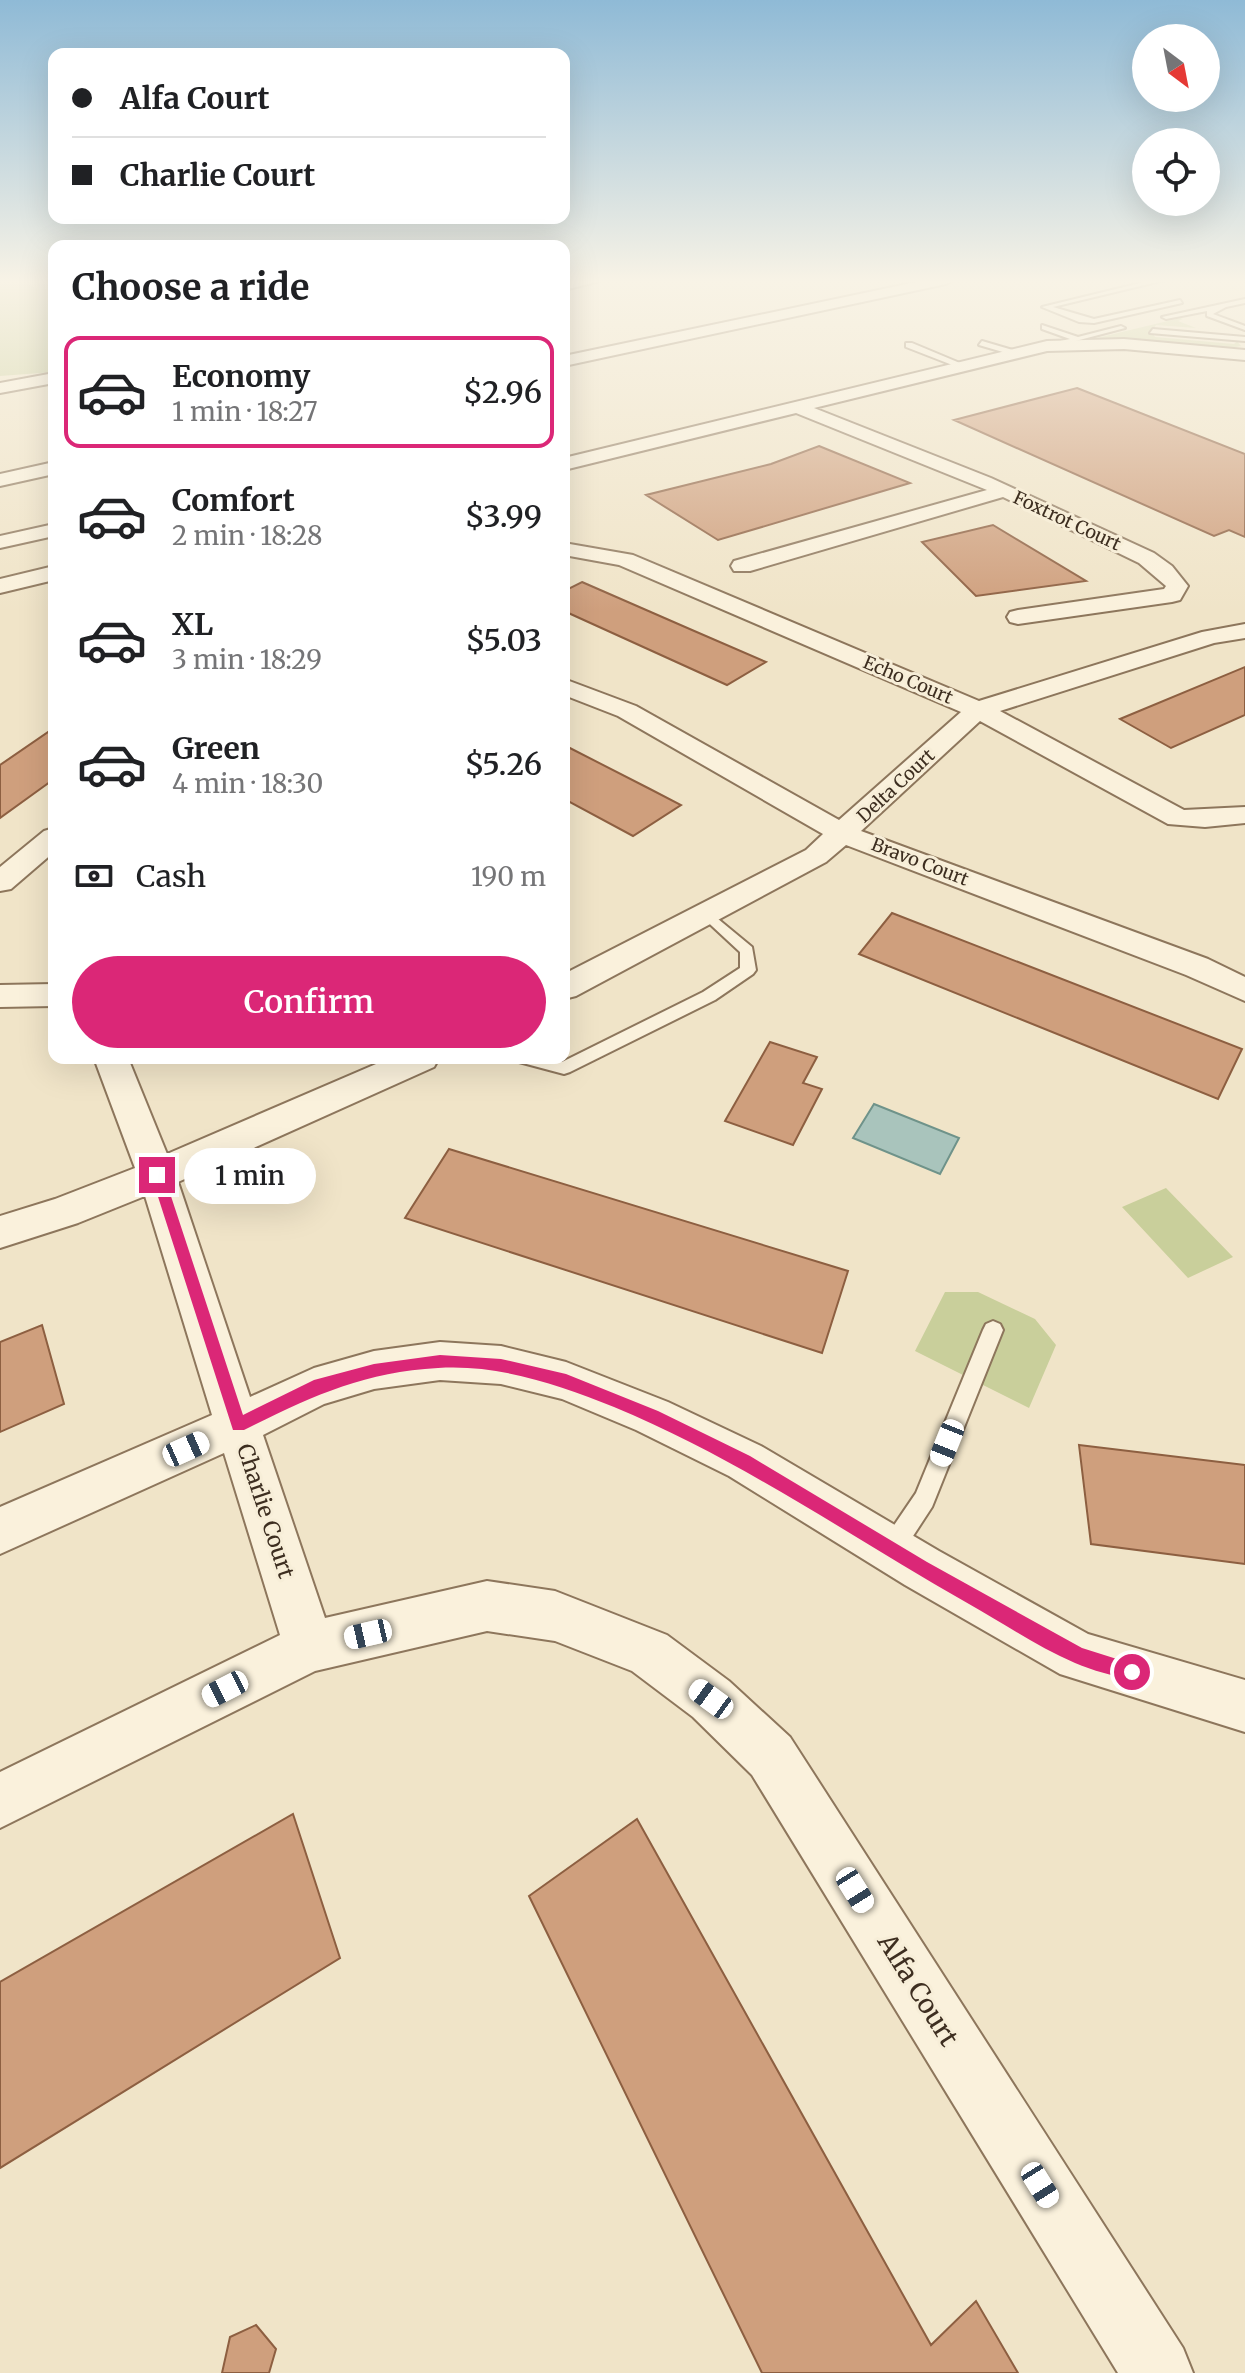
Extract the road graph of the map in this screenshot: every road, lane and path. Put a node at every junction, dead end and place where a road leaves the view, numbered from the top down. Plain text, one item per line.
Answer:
1 (859, 391) edge
2 (795, 406) junction
3 (833, 424) junction
4 (803, 431) dead end
5 (570, 462) edge
6 (48, 469) edge
7 (0, 480) edge
8 (1003, 491) junction
9 (48, 531) edge
10 (0, 542) edge
11 (570, 550) edge
12 (742, 566) dead end
13 (48, 574) edge
14 (0, 586) edge
15 (1018, 617) dead end
16 (1245, 631) edge
17 (570, 688) edge
18 (978, 710) junction
19 (1245, 815) edge
20 (844, 834) junction
21 (48, 842) edge
22 (0, 882) edge
23 (706, 914) junction
24 (570, 985) edge
25 (1245, 990) edge
26 (48, 995) edge
27 (0, 996) edge
28 (113, 1064) edge
29 (408, 1064) edge
30 (548, 1064) edge
31 (157, 1175) junction
32 (0, 1232) edge
33 (993, 1330) dead end
34 (239, 1425) junction
35 (0, 1531) edge
36 (891, 1549) junction
37 (309, 1647) junction
38 (1245, 1706) edge
39 (0, 1801) edge
40 (1158, 2373) edge

1 - 2 street
2 - 3 street, Foxtrot Court
2 - 5 street
3 - 4 street
3 - 8 street, Foxtrot Court
6 - 7 street
8 - 12 street
8 - 15 street, Foxtrot Court
9 - 10 street
11 - 18 street, Echo Court
13 - 14 street
16 - 18 street, Delta Court
17 - 20 street, Bravo Court
18 - 19 street, Echo Court
18 - 20 street, Delta Court
20 - 23 street, Delta Court
20 - 25 street, Bravo Court
21 - 22 street
23 - 24 street, Delta Court
23 - 30 lane
26 - 27 street
28 - 31 street, Charlie Court
29 - 31 street
31 - 32 street
31 - 34 street, Charlie Court
33 - 36 lane
34 - 35 street
34 - 36 street
34 - 37 street, Charlie Court
36 - 38 street
37 - 39 street, Alfa Court
37 - 40 street, Alfa Court

